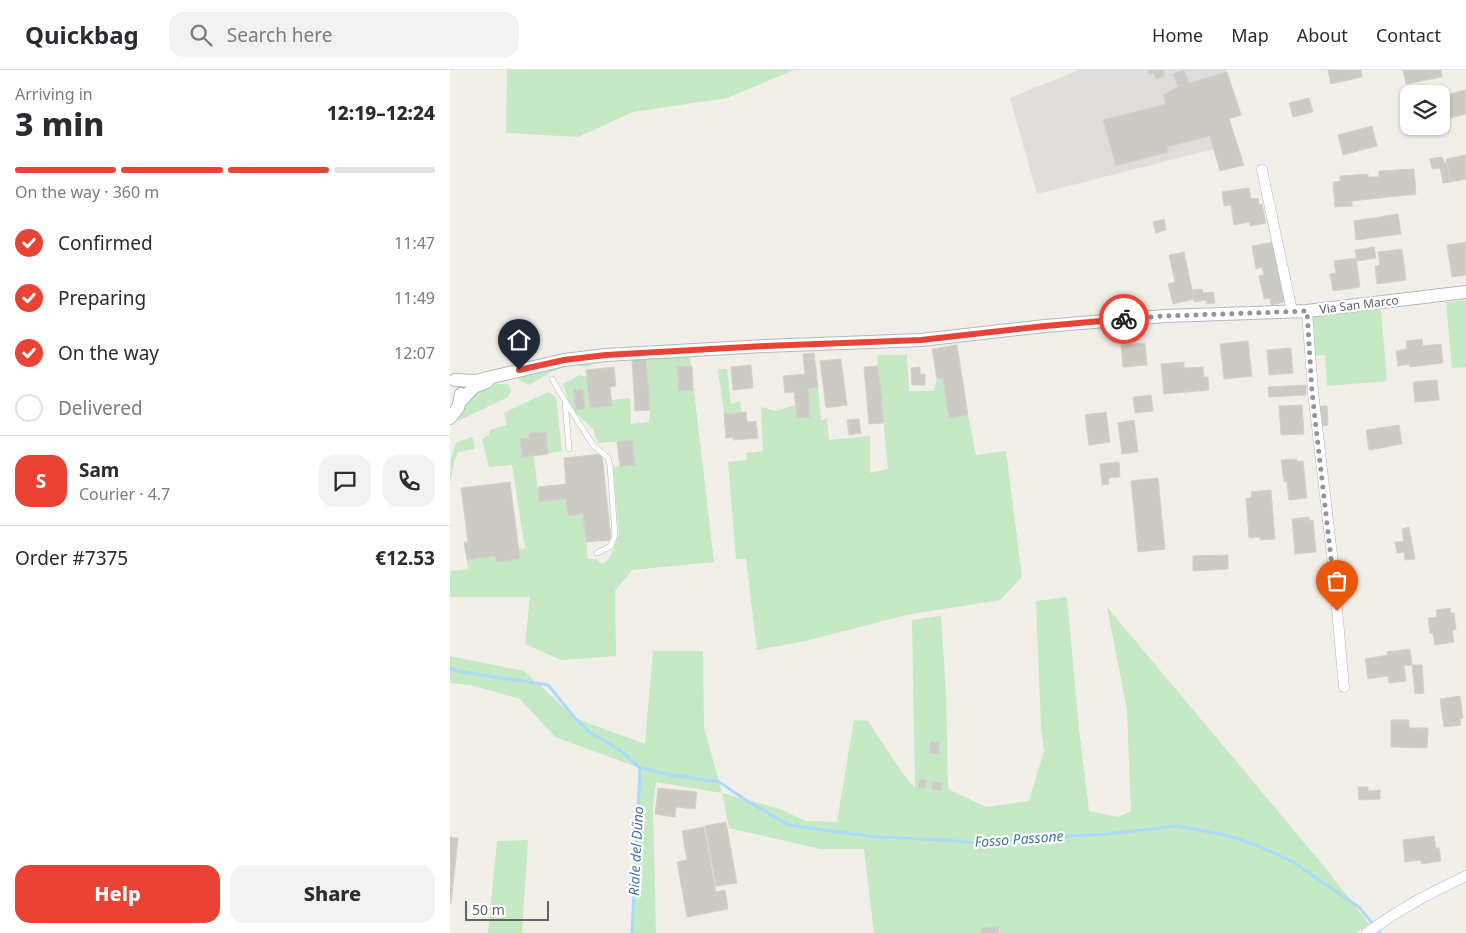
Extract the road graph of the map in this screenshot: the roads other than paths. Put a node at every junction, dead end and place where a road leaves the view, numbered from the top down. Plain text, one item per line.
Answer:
1 (1262, 170) dead end
2 (1466, 292) edge
3 (1292, 311) junction
4 (1307, 311) junction
5 (506, 374) junction
6 (453, 377) edge
7 (552, 379) dead end
8 (566, 401) junction
9 (460, 402) junction
10 (450, 418) edge
11 (569, 450) dead end
12 (597, 553) dead end
13 (1344, 687) dead end
14 (1466, 876) edge
15 (1367, 933) edge

1 - 3 street
2 - 4 street, Via San Marco
3 - 4 street, Via San Marco
3 - 5 street, Via San Marco
4 - 13 street
5 - 6 street, Via San Marco
5 - 9 street, Via San Marco
6 - 9 street
7 - 8 lane
8 - 11 lane
8 - 12 lane
9 - 10 street, Via San Marco
14 - 15 street

